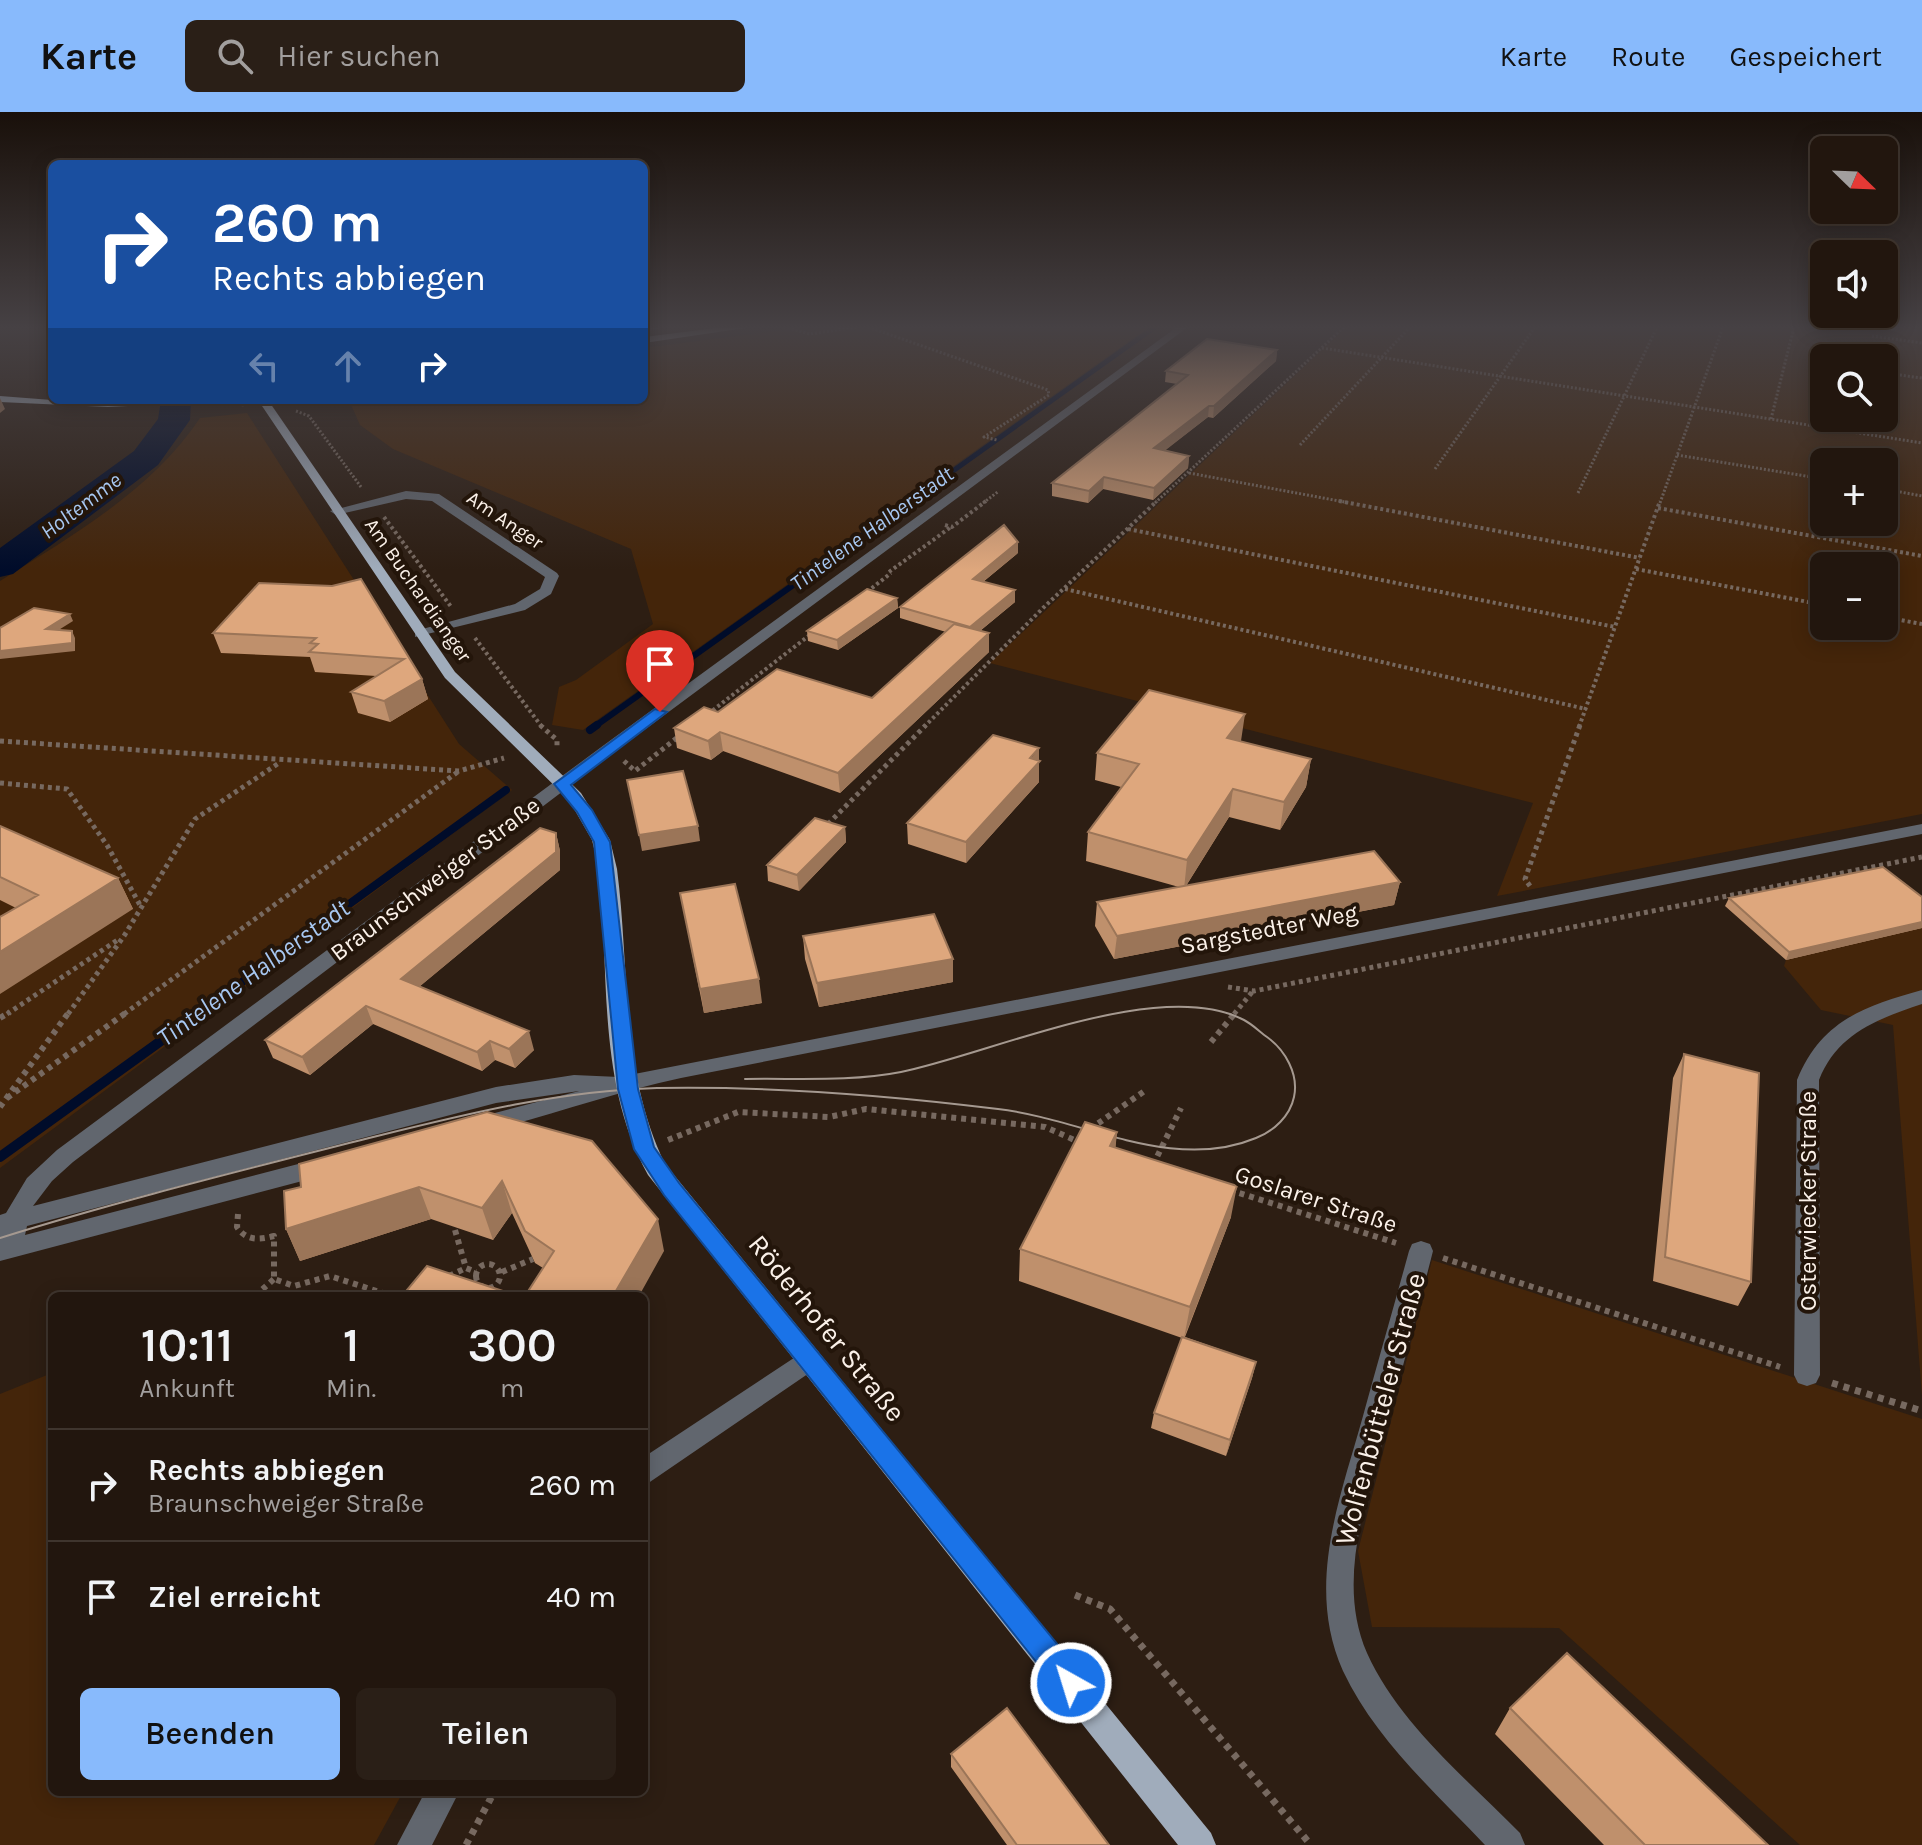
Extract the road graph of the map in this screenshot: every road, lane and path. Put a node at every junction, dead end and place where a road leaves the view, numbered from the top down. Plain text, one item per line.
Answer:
1 (1694, 407) edge
2 (268, 408) edge
3 (1029, 408) edge
4 (1073, 408) edge
5 (1257, 408) edge
6 (1335, 408) edge
7 (1478, 408) edge
8 (1619, 408) edge
9 (1699, 408) edge
10 (1774, 408) edge
11 (290, 409) dead end
12 (1771, 420) junction
13 (989, 438) dead end
14 (1922, 443) edge
15 (1300, 445) dead end
16 (1677, 455) junction
17 (1435, 469) dead end
18 (1188, 473) junction
19 (1810, 477) edge
20 (1898, 492) edge
21 (1578, 493) dead end
22 (1922, 496) edge
23 (373, 502) junction
24 (1658, 508) junction
25 (336, 511) junction
26 (1128, 529) junction
27 (1922, 556) edge
28 (1640, 558) junction
29 (1636, 569) junction
30 (891, 573) dead end
31 (1064, 589) junction
32 (855, 601) edge
33 (1810, 602) edge
34 (1898, 620) edge
35 (463, 622) junction
36 (1922, 624) edge
37 (1615, 627) junction
38 (818, 629) edge
39 (420, 634) junction
40 (1586, 709) junction
41 (696, 724) edge
42 (684, 733) edge
43 (0, 741) edge
44 (610, 748) junction
45 (528, 751) junction
46 (280, 762) junction
47 (459, 771) junction
48 (0, 783) edge
49 (562, 784) junction
50 (828, 824) edge
51 (1922, 829) edge
52 (1922, 857) edge
53 (1542, 903) junction
54 (141, 908) junction
55 (124, 936) junction
56 (1191, 971) junction
57 (1254, 991) junction
58 (1922, 997) edge
59 (0, 1018) edge
60 (1211, 1042) dead end
61 (627, 1082) junction
62 (1146, 1090) dead end
63 (7, 1098) junction
64 (0, 1107) edge
65 (1181, 1108) dead end
66 (456, 1132) edge
67 (1079, 1142) junction
68 (1094, 1147) edge
69 (645, 1149) junction
70 (349, 1160) edge
71 (1138, 1161) edge
72 (1153, 1166) junction
73 (1168, 1170) edge
74 (241, 1188) junction
75 (1227, 1189) edge
76 (7, 1222) edge
77 (455, 1230) edge
78 (6, 1249) edge
79 (1421, 1251) junction
80 (533, 1259) edge
81 (466, 1268) junction
82 (476, 1272) junction
83 (502, 1272) junction
84 (274, 1279) junction
85 (439, 1279) edge
86 (259, 1292) edge
87 (380, 1292) edge
88 (809, 1359) junction
89 (1807, 1375) junction
90 (1922, 1411) edge
91 (648, 1470) edge
92 (1075, 1595) dead end
93 (441, 1796) edge
94 (492, 1796) edge
95 (414, 1845) edge
96 (466, 1845) edge
97 (1199, 1845) edge
98 (1311, 1845) edge
99 (1508, 1845) edge

1 - 16 path
2 - 25 main road, Am Buchardianger
3 - 13 path
4 - 44 street, Braunschweiger Straße
5 - 18 path
6 - 15 path
7 - 17 path
8 - 21 path
9 - 12 path
10 - 12 path
11 - 23 path
12 - 14 path
16 - 19 path
16 - 24 path
18 - 26 path
18 - 28 path
20 - 22 path
23 - 25 street, Am Anger
23 - 35 path
23 - 35 street, Am Anger
24 - 27 path
24 - 28 path
25 - 39 main road, Am Buchardianger
26 - 31 path
26 - 37 path
28 - 29 path
29 - 33 path
29 - 37 path
30 - 32 path
31 - 40 path
31 - 50 path
34 - 36 path
35 - 39 street, Am Anger
35 - 49 path
37 - 40 path
38 - 41 path
39 - 45 main road, Am Buchardianger
40 - 53 path
42 - 44 path
43 - 46 path
44 - 49 street, Braunschweiger Straße
45 - 47 path
45 - 49 main road, Am Buchardianger
46 - 47 path
46 - 54 path
47 - 63 path
48 - 54 path
49 - 61 main road, Röderhofer Straße
49 - 76 street, Braunschweiger Straße
51 - 53 street, Sargstedter Weg
52 - 57 path
53 - 56 street, Sargstedter Weg
54 - 55 path
55 - 59 path
55 - 63 path
56 - 57 path
56 - 61 street, Sargstedter Weg
57 - 60 path
58 - 89 street, Osterwiecker Straße
61 - 66 street
61 - 69 main road, Röderhofer Straße
61 - 76 street
62 - 67 path
63 - 64 path
65 - 72 path
67 - 68 path
67 - 69 path
69 - 88 main road, Röderhofer Straße
70 - 74 street, Braunschweiger Straße
71 - 72 path
72 - 73 path
74 - 78 street, Braunschweiger Straße
74 - 84 path
75 - 79 path, Goslarer Straße
76 - 78 street, Braunschweiger Straße
77 - 81 path
79 - 89 path, Goslarer Straße
79 - 99 street, Wolfenbütteler Straße
80 - 83 path
81 - 82 path
81 - 85 path
82 - 83 path
82 - 83 path
84 - 86 path
84 - 87 path
88 - 91 street
88 - 97 main road, Röderhofer Straße
89 - 90 path, Goslarer Straße
92 - 98 path
93 - 95 street
94 - 96 path

